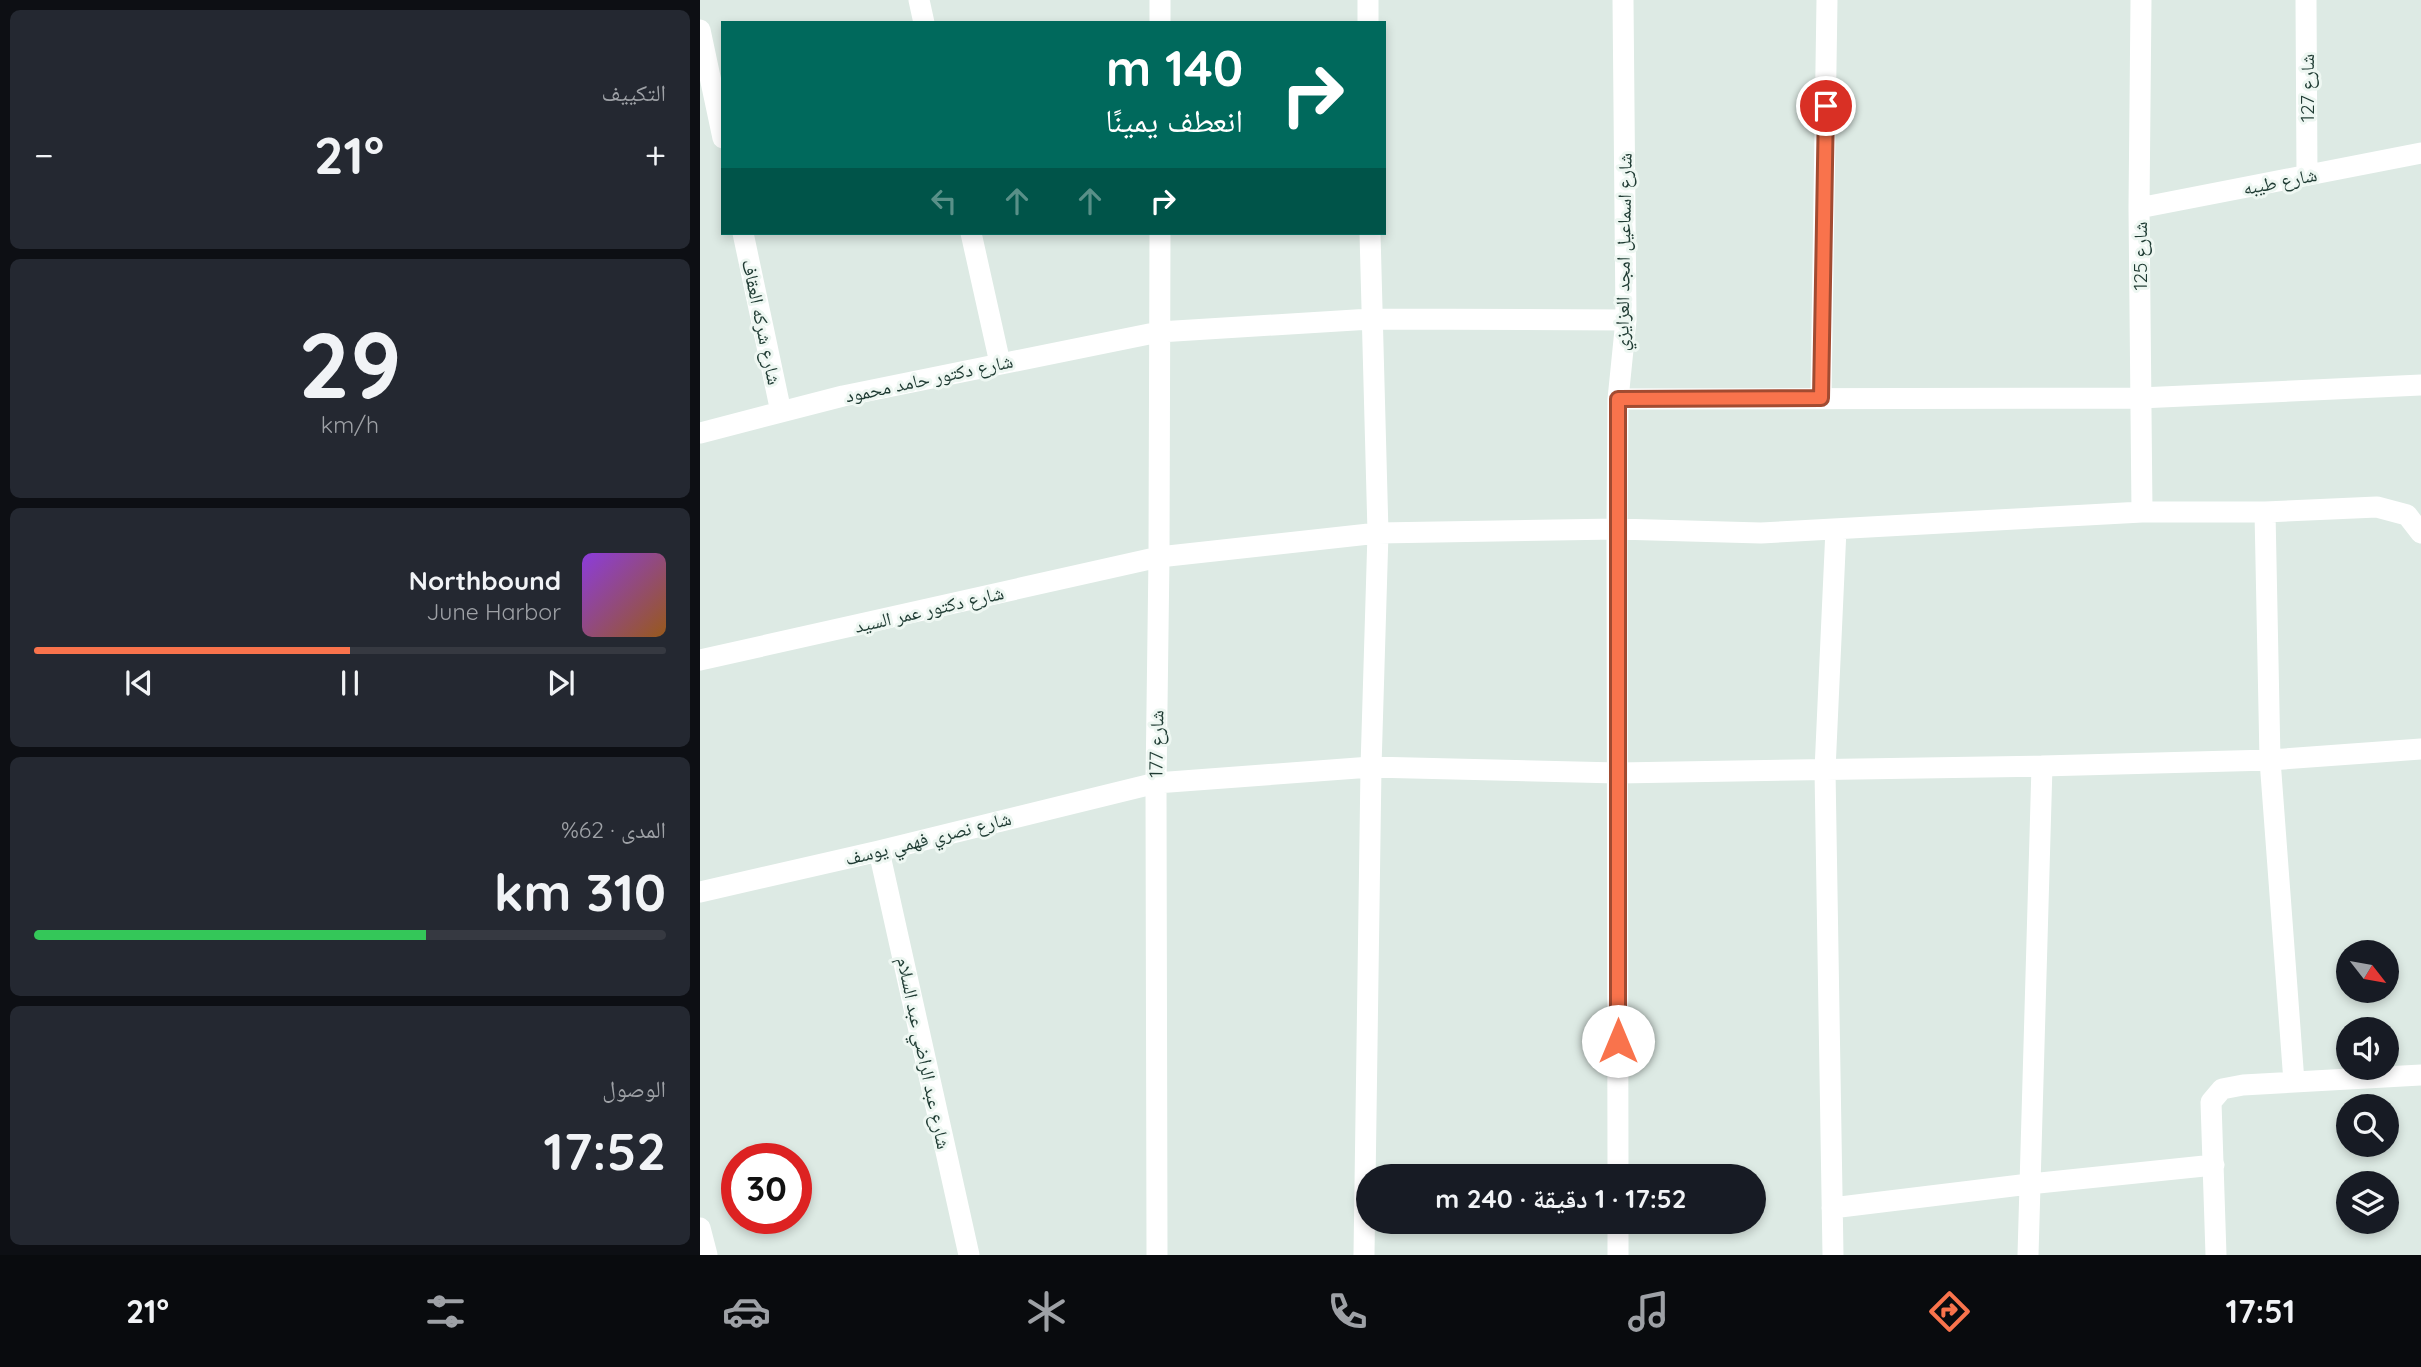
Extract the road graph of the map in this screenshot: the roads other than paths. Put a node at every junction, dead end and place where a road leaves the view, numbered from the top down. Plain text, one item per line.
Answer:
1 (919, 0) edge
2 (1160, 0) edge
3 (1368, 0) edge
4 (1623, 0) edge
5 (1828, 0) edge
6 (2141, 0) edge
7 (2306, 0) edge
8 (924, 21) edge
9 (1160, 21) edge
10 (1368, 21) edge
11 (700, 30) edge
12 (721, 129) edge
13 (2421, 153) edge
14 (2307, 175) junction
15 (2139, 208) junction
16 (743, 235) edge
17 (971, 235) edge
18 (1160, 235) edge
19 (1370, 235) edge
20 (1371, 319) junction
21 (1626, 320) junction
22 (1159, 332) junction
23 (1000, 363) junction
24 (2421, 386) edge
25 (1821, 398) junction
26 (2140, 398) junction
27 (1618, 399) junction
28 (781, 412) junction
29 (700, 433) edge
30 (2142, 512) junction
31 (2265, 512) junction
32 (1617, 529) junction
33 (1836, 529) junction
34 (1378, 533) junction
35 (2421, 533) edge
36 (1159, 557) junction
37 (700, 660) edge
38 (2421, 749) edge
39 (2270, 760) junction
40 (2042, 766) junction
41 (1371, 767) junction
42 (1825, 770) junction
43 (1618, 772) junction
44 (1156, 783) junction
45 (879, 851) junction
46 (700, 892) edge
47 (2421, 1075) edge
48 (2294, 1082) junction
49 (1618, 1164) edge
50 (2214, 1165) junction
51 (2029, 1184) junction
52 (1832, 1208) junction
53 (700, 1228) edge
54 (1618, 1234) edge
55 (706, 1255) edge
56 (969, 1255) edge
57 (1157, 1255) edge
58 (1364, 1255) edge
59 (1618, 1255) edge
60 (1833, 1255) edge
61 (2028, 1255) edge
62 (2216, 1255) edge

1 - 8 street
2 - 9 street
3 - 10 street
4 - 21 street, شارع اسماعيل امجد العزايزي
5 - 25 street
6 - 15 street, شارع 125
7 - 14 street, شارع 127
11 - 12 street
13 - 14 street, شارع طيبه
14 - 15 street, شارع طيبه
15 - 26 street, شارع 125
16 - 28 street, شارع شركه العقاف
17 - 23 street
18 - 22 street, شارع 177
19 - 20 street
20 - 21 street, شارع دكتور حامد محمود
20 - 22 street, شارع دكتور حامد محمود
20 - 34 street
21 - 27 street, شارع اسماعيل امجد العزايزي
22 - 23 street, شارع دكتور حامد محمود
22 - 36 street, شارع 177
23 - 28 street, شارع دكتور حامد محمود
24 - 26 street
25 - 26 street
25 - 27 street
26 - 30 street, شارع 125
27 - 32 street, شارع اسماعيل امجد العزايزي
28 - 29 street, شارع دكتور حامد محمود
30 - 31 street, شارع دكتور عمر السيد
30 - 33 street, شارع دكتور عمر السيد
31 - 35 street, شارع دكتور عمر السيد
31 - 39 street
32 - 33 street, شارع دكتور عمر السيد
32 - 34 street, شارع دكتور عمر السيد
32 - 43 street, شارع اسماعيل امجد العزايزي
33 - 42 street
34 - 36 street, شارع دكتور عمر السيد
34 - 41 street
36 - 37 street, شارع دكتور عمر السيد
36 - 44 street, شارع 177
38 - 39 street, شارع نصري فهمي يوسف
39 - 40 street, شارع نصري فهمي يوسف
39 - 48 street
40 - 42 street, شارع نصري فهمي يوسف
40 - 51 street
41 - 43 street, شارع نصري فهمي يوسف
41 - 44 street, شارع نصري فهمي يوسف
41 - 58 street
42 - 43 street, شارع نصري فهمي يوسف
42 - 52 street
43 - 49 street, شارع اسماعيل امجد العزايزي
44 - 45 street, شارع نصري فهمي يوسف
44 - 57 street, شارع 177
45 - 46 street, شارع نصري فهمي يوسف
45 - 56 street, شارع عبد الراضي عبد السلام
47 - 48 street
48 - 50 street
50 - 51 street
50 - 62 street
51 - 52 street
51 - 61 street
52 - 60 street
53 - 55 street
54 - 59 street

